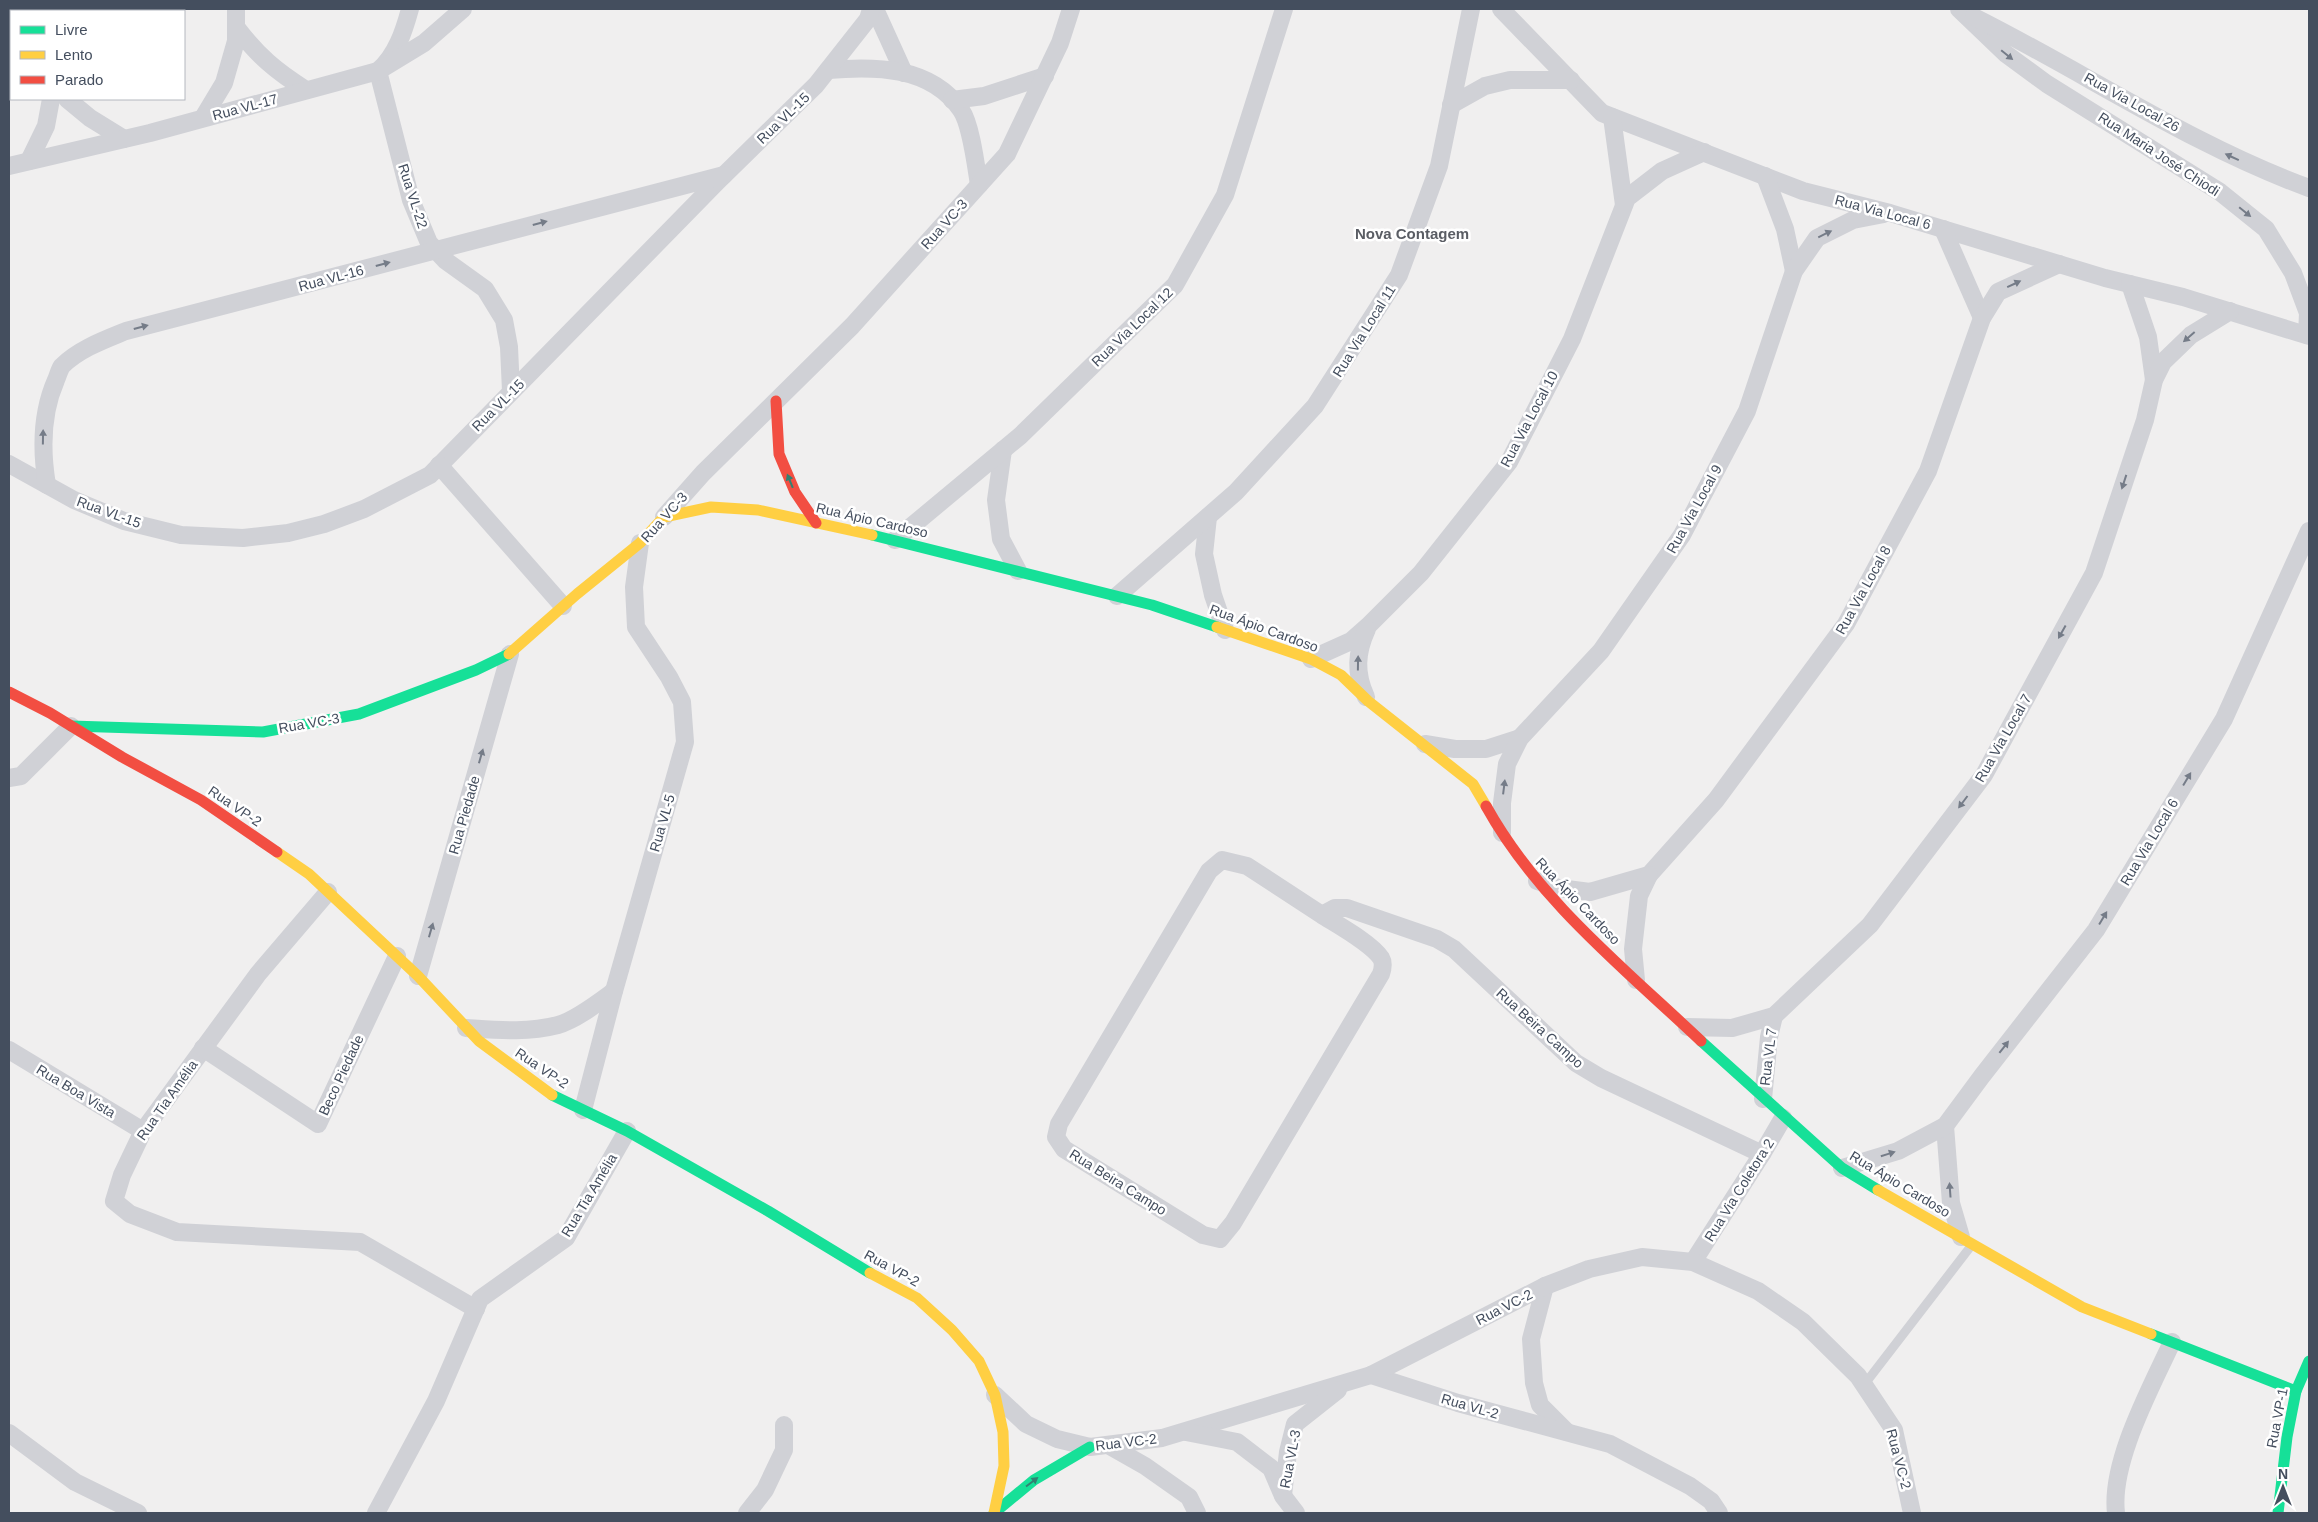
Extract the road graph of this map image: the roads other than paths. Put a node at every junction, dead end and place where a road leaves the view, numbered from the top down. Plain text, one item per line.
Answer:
1 (236, 9) edge
2 (410, 9) edge
3 (463, 9) edge
4 (873, 9) edge
5 (1071, 9) edge
6 (1284, 9) edge
7 (1471, 9) edge
8 (1501, 9) edge
9 (1959, 9) edge
10 (236, 27) junction
11 (828, 70) junction
12 (378, 71) junction
13 (904, 73) junction
14 (1045, 76) junction
15 (1570, 80) junction
16 (306, 90) junction
17 (51, 100) edge
18 (69, 100) edge
19 (952, 100) junction
20 (1451, 105) junction
21 (1612, 117) junction
22 (204, 118) junction
23 (124, 139) junction
24 (1704, 152) junction
25 (29, 161) junction
26 (9, 166) edge
27 (725, 174) junction
28 (1765, 176) junction
29 (980, 184) junction
30 (2309, 188) edge
31 (1624, 205) junction
32 (1890, 213) junction
33 (1943, 229) junction
34 (436, 250) junction
35 (2059, 264) junction
36 (1794, 271) junction
37 (2130, 284) junction
38 (2230, 311) junction
39 (1982, 318) junction
40 (2308, 336) edge
41 (2154, 380) junction
42 (512, 392) junction
43 (776, 401) junction
44 (1003, 450) junction
45 (9, 464) edge
46 (439, 465) junction
47 (48, 485) junction
48 (664, 517) junction
49 (1208, 517) junction
50 (816, 523) junction
51 (2309, 531) edge
52 (895, 540) junction
53 (640, 543) junction
54 (1018, 571) junction
55 (1117, 596) junction
56 (563, 606) junction
57 (1368, 626) junction
58 (1225, 630) junction
59 (510, 654) junction
60 (1311, 659) junction
61 (9, 692) edge
62 (1368, 701) junction
63 (72, 726) junction
64 (1520, 738) junction
65 (1423, 744) junction
66 (9, 778) edge
67 (1502, 836) junction
68 (1649, 875) junction
69 (1537, 881) junction
70 (328, 892) junction
71 (1322, 915) junction
72 (397, 956) junction
73 (418, 976) junction
74 (1636, 980) junction
75 (614, 991) junction
76 (1774, 1016) junction
77 (1687, 1027) junction
78 (466, 1028) junction
79 (204, 1048) junction
80 (9, 1050) edge
81 (1763, 1099) junction
82 (583, 1110) junction
83 (1783, 1118) junction
84 (1945, 1126) junction
85 (142, 1131) junction
86 (627, 1131) junction
87 (1762, 1154) junction
88 (1842, 1168) junction
89 (1967, 1241) junction
90 (1693, 1262) junction
91 (1545, 1286) junction
92 (476, 1309) junction
93 (2172, 1342) junction
94 (2309, 1361) edge
95 (1372, 1375) junction
96 (1344, 1385) junction
97 (1864, 1385) junction
98 (2296, 1391) junction
99 (995, 1395) junction
100 (784, 1425) dead end
101 (1183, 1431) junction
102 (9, 1433) edge
103 (1570, 1434) junction
104 (1108, 1444) junction
105 (1090, 1447) junction
106 (1283, 1496) junction
107 (138, 1513) edge
108 (376, 1513) edge
109 (747, 1513) edge
110 (994, 1513) edge
111 (1198, 1513) edge
112 (1296, 1513) edge
113 (1719, 1513) edge
114 (1912, 1513) edge
115 (2116, 1513) edge
116 (2278, 1513) edge

1 - 10 street
2 - 12 street
3 - 12 street, Rua VL-17
4 - 11 street, Rua VL-15
4 - 13 street
5 - 14 street, Rua VC-3
6 - 44 street, Rua Via Local 12
7 - 20 street, Rua Via Local 11
8 - 15 street, Rua Via Local 6
30 -> 9 street, Rua Via Local 26
9 -> 40 street, Rua Maria José Chiodi
10 - 16 street
10 - 22 street
11 - 13 street
11 - 27 street, Rua VL-15
12 - 16 street, Rua VL-17
12 - 34 street, Rua VL-22
13 - 19 street
14 - 19 street
14 - 29 street, Rua VC-3
15 - 20 street
15 - 21 street, Rua Via Local 6
16 - 22 street, Rua VL-17
17 - 25 street
18 - 23 street
19 - 29 street
20 - 49 street, Rua Via Local 11
21 - 24 street, Rua Via Local 6
21 - 31 street, Rua Via Local 10
22 - 23 street, Rua VL-17
23 - 25 street, Rua VL-17
24 - 28 street, Rua Via Local 6
24 - 31 street, Rua Via Local 10
25 - 26 street, Rua VL-17
34 -> 27 street, Rua VL-16
27 - 42 street, Rua VL-15
28 - 32 street, Rua Via Local 6
28 - 36 street
29 - 43 street, Rua VC-3
31 - 57 street, Rua Via Local 10
32 - 33 street, Rua Via Local 6
36 -> 32 street, Rua Via Local 9
33 - 35 street, Rua Via Local 6
33 - 39 street
34 - 42 street, Rua VL-22
47 -> 34 street, Rua VL-16
35 - 37 street, Rua Via Local 6
39 -> 35 street, Rua Via Local 8
36 - 64 street, Rua Via Local 9
37 - 38 street, Rua Via Local 6
37 - 41 street, Rua Via Local 7
38 - 40 street, Rua Via Local 6
38 -> 41 street, Rua Via Local 7
39 - 68 street, Rua Via Local 8
41 -> 76 street, Rua Via Local 7
42 - 46 street, Rua VL-15
43 - 48 street, Rua VC-3
50 -> 43 street
44 - 52 street, Rua Via Local 12
44 - 54 street
45 - 47 street, Rua VL-15
46 - 47 street, Rua VL-15
46 - 56 street
48 - 50 street, Rua Ápio Cardoso
48 - 53 street, Rua VC-3
49 - 55 street, Rua Via Local 11
49 - 58 street
50 - 52 street, Rua Ápio Cardoso
84 -> 51 street, Rua Via Local 6
52 - 54 street, Rua Ápio Cardoso
53 - 56 street, Rua VC-3
53 - 75 street, Rua VL-5
54 - 55 street, Rua Ápio Cardoso
55 - 58 street, Rua Ápio Cardoso
56 - 59 street, Rua VC-3
57 - 60 street, Rua Via Local 10
62 -> 57 street, Rua Via Local 10
58 - 60 street, Rua Ápio Cardoso
59 - 63 street, Rua VC-3
73 -> 59 street, Rua Piedade
60 - 62 street, Rua Ápio Cardoso
61 - 63 street, Rua VP-2
62 - 65 street, Rua Ápio Cardoso
63 - 66 street
63 - 70 street, Rua VP-2
64 - 65 street, Rua Via Local 9
67 -> 64 street, Rua Via Local 9
65 - 67 street, Rua Ápio Cardoso
67 - 69 street, Rua Ápio Cardoso
68 - 69 street
68 - 74 street, Rua Via Local 8
69 - 74 street, Rua Ápio Cardoso
70 - 72 street, Rua VP-2
70 - 79 street, Rua Tia Amélia
71 - 71 street, Rua Beira Campo
71 - 87 street, Rua Beira Campo
72 - 73 street, Rua VP-2
72 - 79 street, Beco Piedade
73 - 78 street, Rua VP-2
74 - 77 street, Rua Ápio Cardoso
75 - 78 street
75 - 82 street, Rua VL-5
76 - 77 street, Rua Via Local 7
76 - 81 street, Rua VL 7
77 - 81 street, Rua Ápio Cardoso
78 - 82 street, Rua VP-2
79 - 85 street, Rua Tia Amélia
80 - 85 street, Rua Boa Vista
81 - 83 street, Rua Ápio Cardoso
82 - 86 street, Rua VP-2
83 - 87 street, Rua Via Coletora 2
83 - 88 street, Rua Ápio Cardoso
88 -> 84 street, Rua Via Local 6
89 -> 84 street
85 - 92 street, Rua Tia Amélia
86 - 92 street, Rua Tia Amélia
86 - 99 street, Rua VP-2
87 - 90 street, Rua Via Coletora 2
88 - 89 street, Rua Ápio Cardoso
89 - 93 street, Rua Ápio Cardoso
89 - 97 lane
90 - 91 street, Rua VC-2
90 - 97 street, Rua VC-2
91 - 95 street, Rua VC-2
91 - 103 street, Rua VL-2
92 - 108 street, Rua Tia Amélia
93 - 98 street, Rua Ápio Cardoso
93 - 115 street
94 - 98 street, Rua VP-1
95 - 96 street, Rua VC-2
95 - 103 street, Rua VL-2
96 - 101 street, Rua VC-2
96 - 106 street, Rua VL-3
97 - 114 street, Rua VC-2
98 - 116 street, Rua VP-1
99 - 105 street, Rua VC-2
99 - 110 street, Rua VP-2
100 - 109 street
101 - 104 street, Rua VC-2
101 - 106 street, Rua VL-3
102 - 107 street
103 - 113 street, Rua VL-2
104 - 105 street, Rua VC-2
104 - 111 street
110 -> 105 street
106 - 112 street, Rua VL-3

